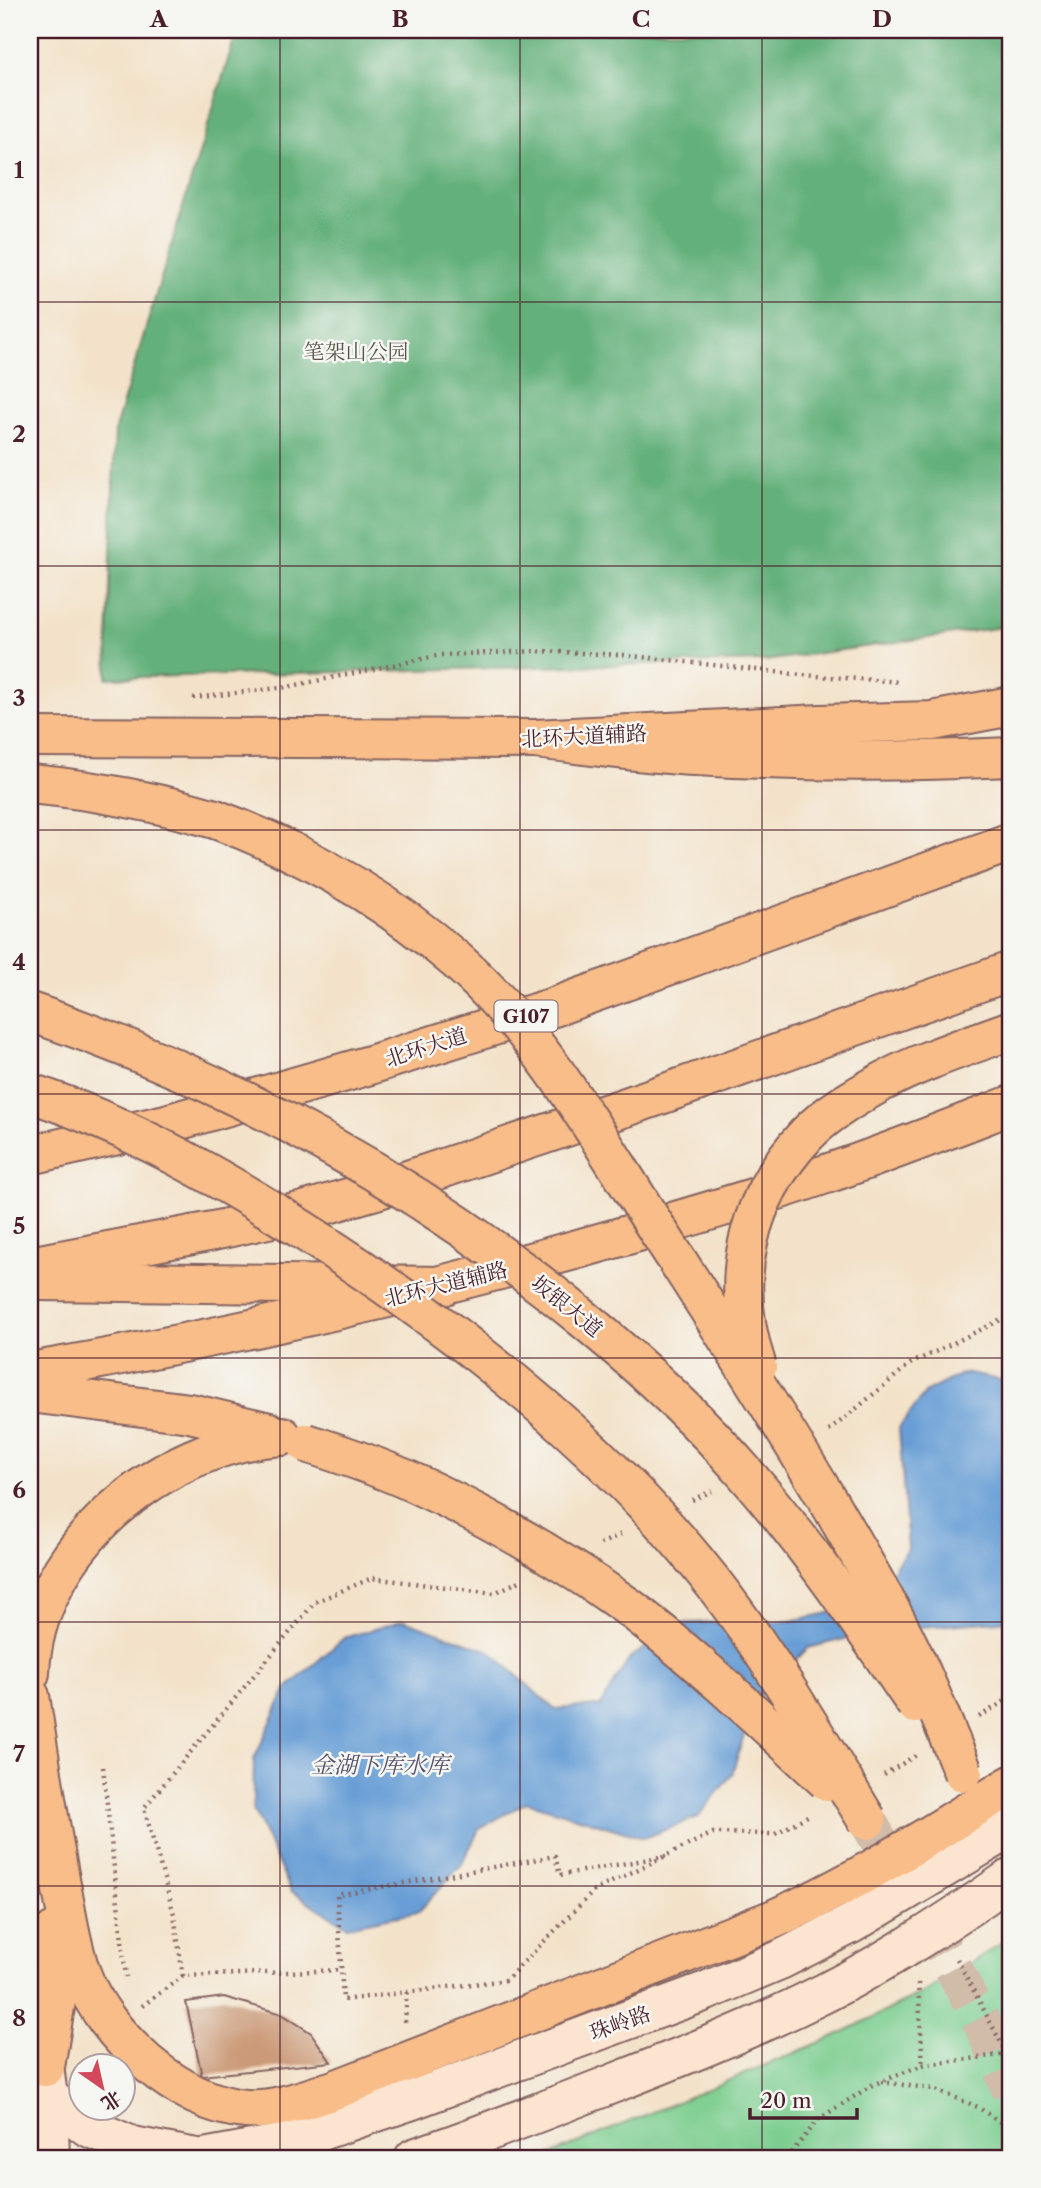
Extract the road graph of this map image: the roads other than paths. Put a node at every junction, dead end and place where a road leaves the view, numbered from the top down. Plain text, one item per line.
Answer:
1 (1011, 706) edge
2 (30, 737) edge
3 (535, 739) junction
4 (1011, 757) edge
5 (30, 784) edge
6 (1011, 842) edge
7 (1011, 971) edge
8 (30, 1012) edge
9 (1011, 1030) edge
10 (30, 1093) edge
11 (1011, 1105) edge
12 (30, 1155) edge
13 (30, 1266) edge
14 (30, 1281) edge
15 (443, 1286) junction
16 (30, 1372) edge
17 (30, 1392) edge
18 (769, 1402) junction
19 (294, 1439) junction
20 (30, 1673) edge
21 (30, 1696) edge
22 (1011, 1785) edge
23 (1011, 1828) edge
24 (51, 1838) junction
25 (1011, 1878) edge
26 (30, 1954) edge
27 (47, 2082) junction
28 (50, 2158) edge
29 (196, 2158) edge
30 (204, 2158) edge
31 (414, 2158) edge

1 - 3 main road, 北环大道辅路
2 - 3 main road, 北环大道辅路
3 - 4 main road
5 - 18 main road, bridge
6 - 12 main road, 北环大道 / G107
7 - 13 main road
8 - 18 main road, 坂银大道, bridge
9 - 18 main road, bridge
10 - 19 main road, bridge
11 - 15 main road, 北环大道辅路
14 - 15 main road
15 - 16 main road, 北环大道辅路
17 - 19 main road
19 - 20 main road
21 - 24 main road
22 - 24 main road
23 - 30 street, 珠岭路
24 - 27 main road
25 - 31 street
26 - 27 street
27 - 28 street
27 - 29 street

